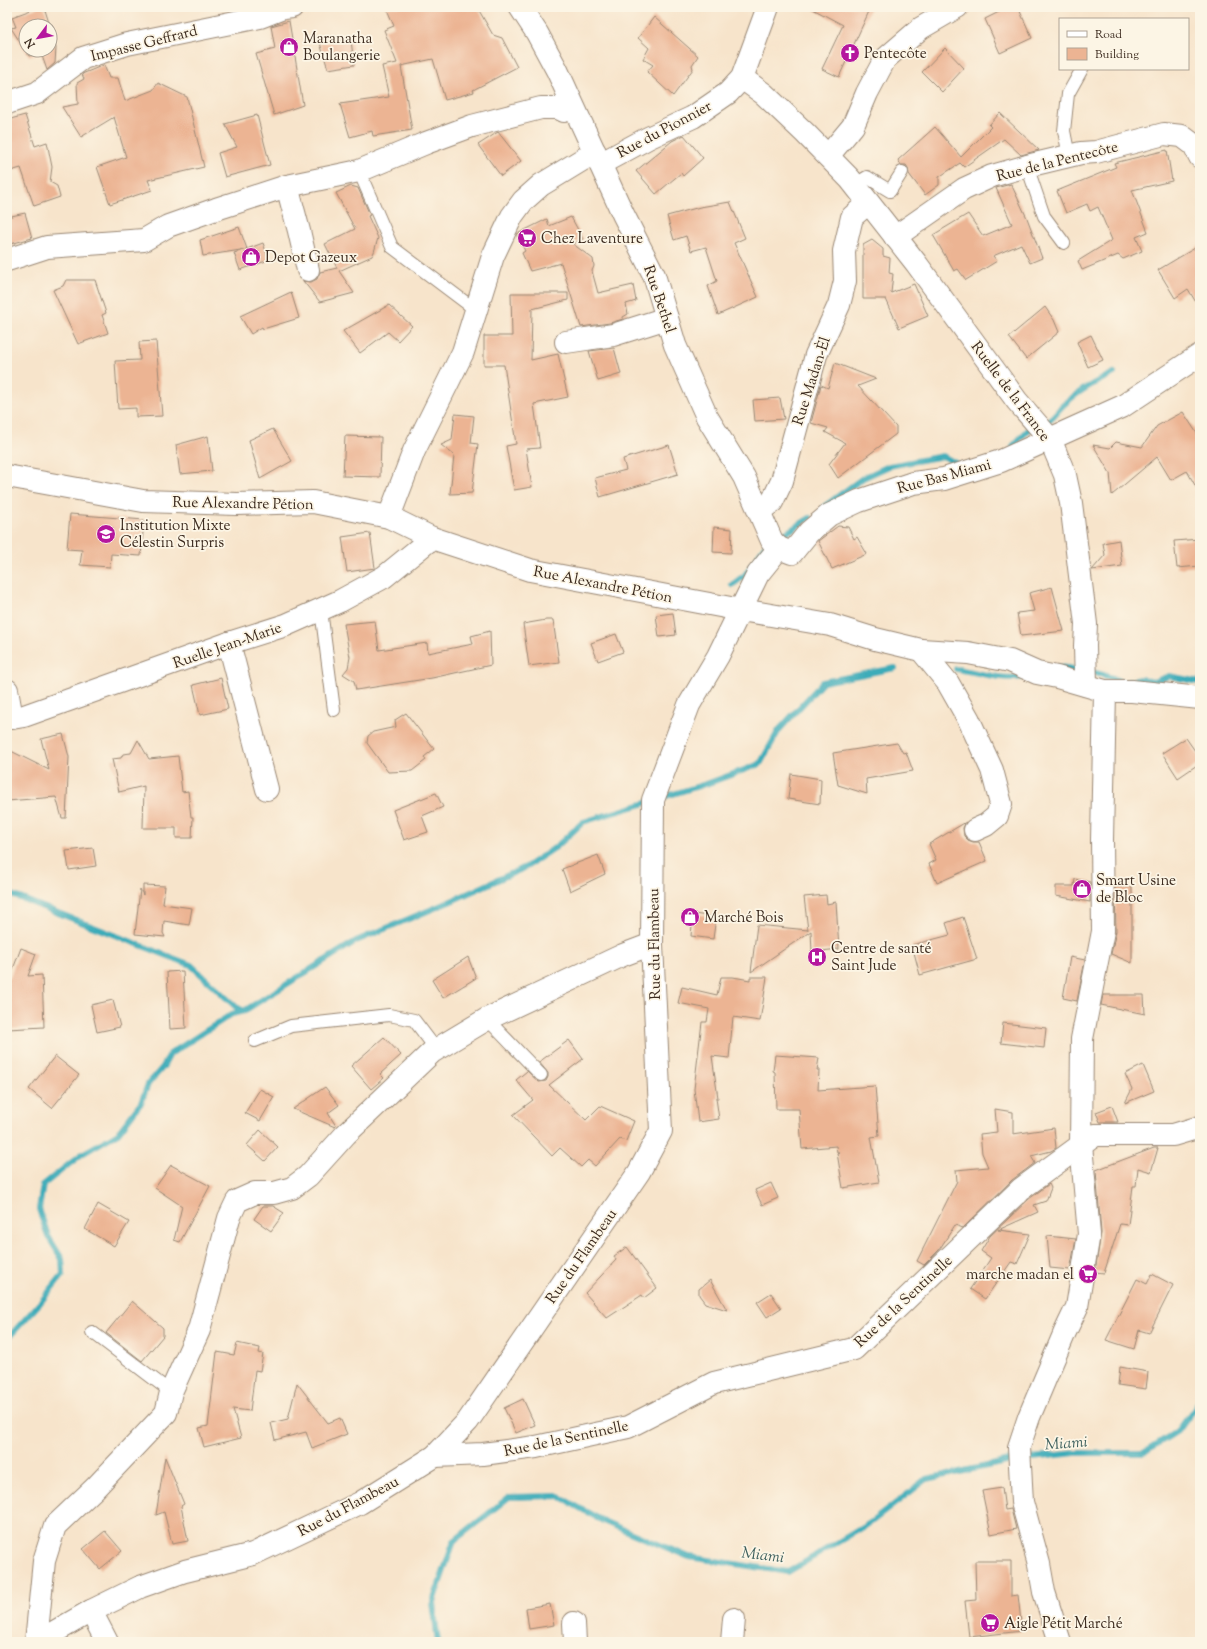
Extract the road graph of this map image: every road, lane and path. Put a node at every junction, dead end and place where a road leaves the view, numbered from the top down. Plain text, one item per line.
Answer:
1 (292, 7) edge
2 (520, 7) edge
3 (768, 7) edge
4 (957, 7) edge
5 (259, 12) edge
6 (1081, 70) edge
7 (742, 78) junction
8 (7, 103) edge
9 (574, 107) junction
10 (828, 156) junction
11 (1069, 156) junction
12 (1200, 157) edge
13 (598, 158) junction
14 (1027, 166) junction
15 (359, 171) junction
16 (902, 172) dead end
17 (854, 185) junction
18 (287, 186) junction
19 (868, 203) junction
20 (895, 237) junction
21 (1064, 243) dead end
22 (7, 260) edge
23 (308, 270) dead end
24 (477, 311) junction
25 (667, 318) junction
26 (566, 342) dead end
27 (1200, 355) edge
28 (1050, 439) junction
29 (7, 476) edge
30 (759, 511) junction
31 (389, 517) junction
32 (432, 538) junction
33 (779, 548) junction
34 (321, 610) junction
35 (741, 610) junction
36 (228, 643) junction
37 (921, 650) junction
38 (1096, 688) junction
39 (7, 690) edge
40 (1200, 698) edge
41 (334, 710) dead end
42 (9, 717) edge
43 (267, 789) dead end
44 (976, 830) dead end
45 (652, 944) junction
46 (487, 1019) junction
47 (255, 1041) dead end
48 (436, 1049) junction
49 (541, 1076) dead end
50 (1200, 1127) edge
51 (1081, 1145) junction
52 (92, 1332) dead end
53 (171, 1392) junction
54 (435, 1456) junction
55 (91, 1610) junction
56 (734, 1619) dead end
57 (36, 1642) edge
58 (107, 1642) edge
59 (732, 1642) edge
60 (1060, 1642) edge

1 - 5 street, Impasse Geffrard
2 - 9 street, Rue Bethel
3 - 7 street, Rue du Pionnier
4 - 10 street
5 - 8 street, Impasse Geffrard
6 - 11 lane
7 - 10 street, Ruelle de la France
7 - 13 street, Rue du Pionnier
9 - 13 street, Rue Bethel
9 - 15 street
10 - 17 street, Ruelle de la France
11 - 12 street, Rue de la Pentecôte
11 - 14 street, Rue de la Pentecôte
13 - 24 street, Rue du Pionnier
13 - 25 street, Rue Bethel
14 - 20 street, Rue de la Pentecôte
14 - 21 lane
15 - 18 street
15 - 24 lane
16 - 17 lane
17 - 19 street, Ruelle de la France
18 - 22 street
18 - 23 street
19 - 20 street, Ruelle de la France
19 - 30 street, Rue Madan-Èl
20 - 28 street, Ruelle de la France
24 - 31 street, Rue du Pionnier
25 - 26 street
25 - 30 street, Rue Bethel
27 - 28 street, Rue Bas Miami
28 - 33 street, Rue Bas Miami
28 - 38 street, Ruelle de la France
29 - 31 street, Rue Alexandre Pétion
30 - 33 street, Rue Bethel
31 - 32 street, Rue Alexandre Pétion
32 - 34 street, Ruelle Jean-Marie
32 - 35 street, Rue Alexandre Pétion
33 - 35 street, Rue du Flambeau
34 - 36 street, Ruelle Jean-Marie
34 - 41 lane
35 - 37 street, Rue Alexandre Pétion
35 - 45 street, Rue du Flambeau
36 - 42 street, Ruelle Jean-Marie
36 - 43 street
37 - 38 street, Rue Alexandre Pétion
37 - 44 street
38 - 40 street, Rue Alexandre Pétion
38 - 51 street, Ruelle de la France
39 - 42 street
45 - 46 street
45 - 54 street, Rue du Flambeau
46 - 48 street
46 - 49 lane
47 - 48 lane
48 - 53 street
50 - 51 street, Rue de la Sentinelle
51 - 54 street, Rue de la Sentinelle
51 - 60 street, Ruelle de la France
52 - 53 lane
53 - 57 street
54 - 55 street, Rue du Flambeau
55 - 57 street, Rue du Flambeau
55 - 58 street
56 - 59 street

